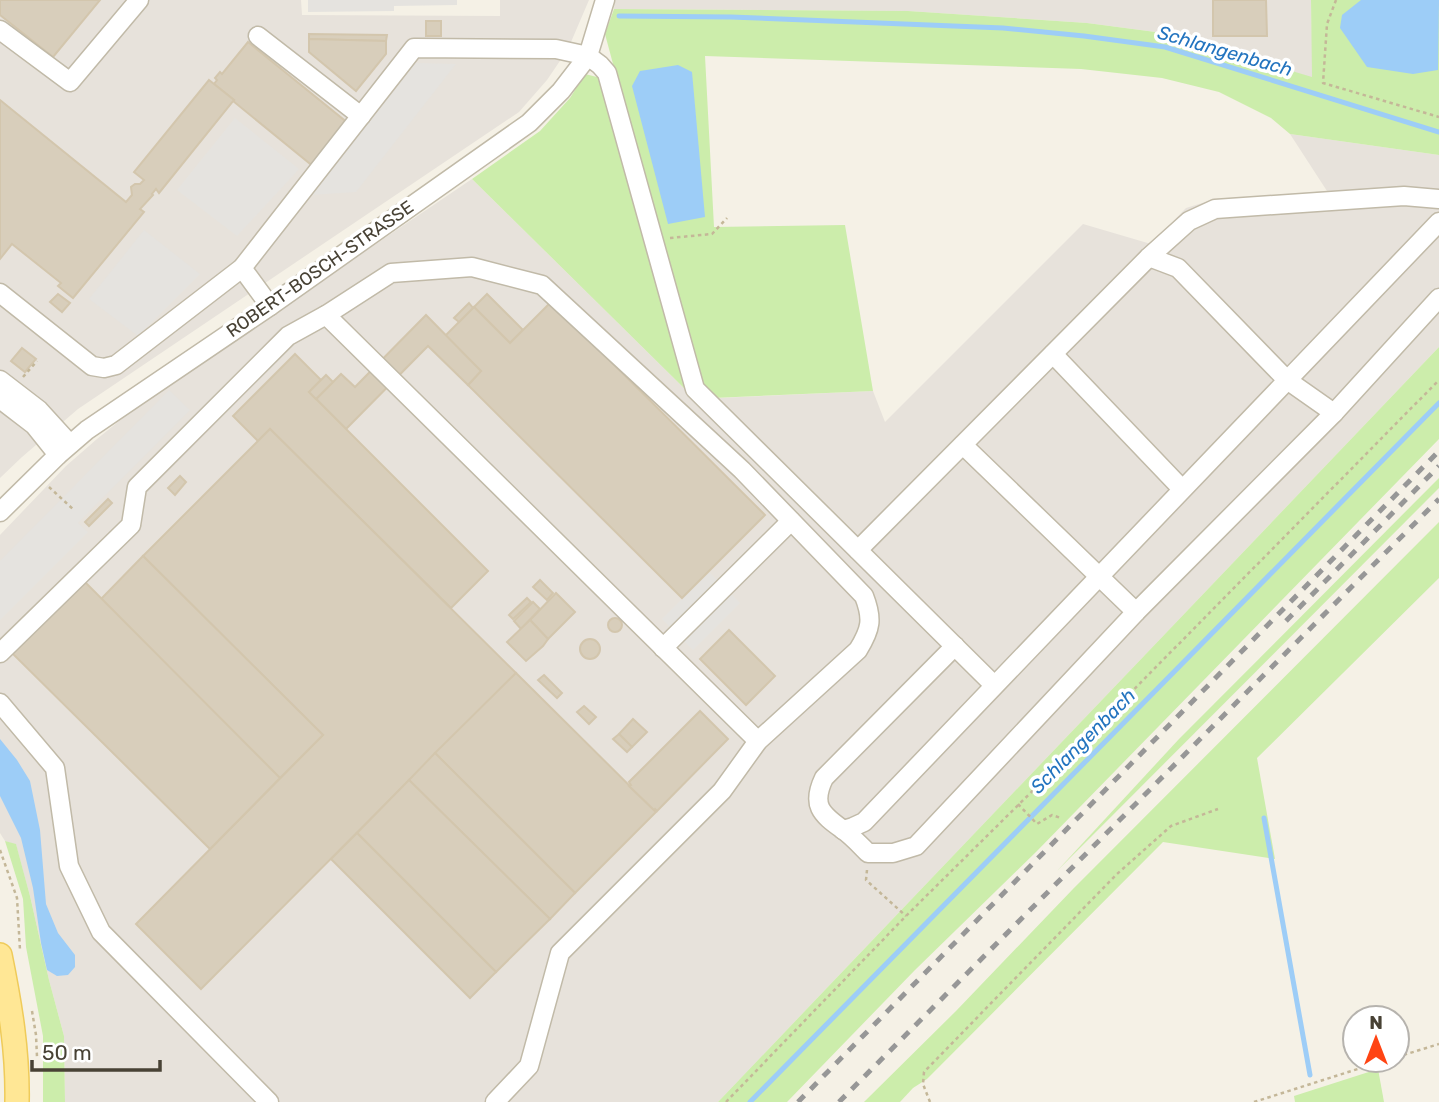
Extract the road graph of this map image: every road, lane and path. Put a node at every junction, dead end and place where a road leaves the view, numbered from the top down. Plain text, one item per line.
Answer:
1 (139, 0) edge
2 (605, 0) edge
3 (1336, 0) edge
4 (0, 30) edge
5 (258, 36) dead end
6 (588, 56) junction
7 (361, 116) junction
8 (1439, 117) edge
9 (1439, 199) edge
10 (727, 218) dead end
11 (1439, 222) edge
12 (653, 240) junction
13 (1149, 257) junction
14 (242, 268) junction
15 (0, 293) edge
16 (1439, 298) edge
17 (270, 306) junction
18 (326, 316) junction
19 (1053, 354) junction
20 (37, 361) dead end
21 (1287, 380) junction
22 (1439, 380) edge
23 (4, 389) edge
24 (1334, 413) junction
25 (963, 445) junction
26 (64, 449) junction
27 (36, 475) junction
28 (1182, 489) junction
29 (74, 510) dead end
30 (0, 512) edge
31 (791, 521) junction
32 (858, 550) junction
33 (883, 575) junction
34 (1099, 576) junction
35 (864, 596) junction
36 (1136, 612) junction
37 (955, 646) junction
38 (663, 648) junction
39 (0, 653) edge
40 (995, 685) junction
41 (0, 703) edge
42 (758, 741) junction
43 (1018, 804) junction
44 (1217, 809) dead end
45 (1061, 818) dead end
46 (843, 830) junction
47 (868, 853) junction
48 (906, 916) junction
49 (0, 955) edge
50 (1439, 1044) edge
51 (1411, 1052) edge
52 (1342, 1074) edge
53 (17, 1102) edge
54 (269, 1102) edge
55 (495, 1102) edge
56 (726, 1102) edge
57 (930, 1102) edge
58 (1254, 1102) edge

1 - 4 street
2 - 6 street, ROBERT-BOSCH-STRASSE
3 - 8 path
5 - 7 street
6 - 7 street
6 - 12 street
6 - 17 street, ROBERT-BOSCH-STRASSE
7 - 14 street
9 - 13 street
10 - 12 path
11 - 21 street
12 - 32 street
13 - 19 street
13 - 21 street
14 - 15 street
14 - 17 street
16 - 24 street
17 - 26 street, ROBERT-BOSCH-STRASSE
18 - 31 street
18 - 38 street
18 - 39 street
19 - 25 street
19 - 28 street
20 - 23 path
21 - 24 street
21 - 28 street
22 - 43 path
23 - 26 street
24 - 36 street
25 - 32 street
25 - 34 street
26 - 27 street, ROBERT-BOSCH-STRASSE
27 - 29 path
27 - 30 street, ROBERT-BOSCH-STRASSE
28 - 34 street
31 - 35 street
31 - 38 street
32 - 33 street
33 - 35 street
33 - 37 street
34 - 36 street
34 - 40 street
35 - 42 street
36 - 47 street
37 - 40 street
37 - 46 street
38 - 42 street
40 - 46 street
41 - 54 street
42 - 55 street
43 - 45 path
43 - 48 path
44 - 57 path
46 - 47 street
47 - 48 path
48 - 56 path
49 - 53 main road
50 - 51 path
52 - 58 path

